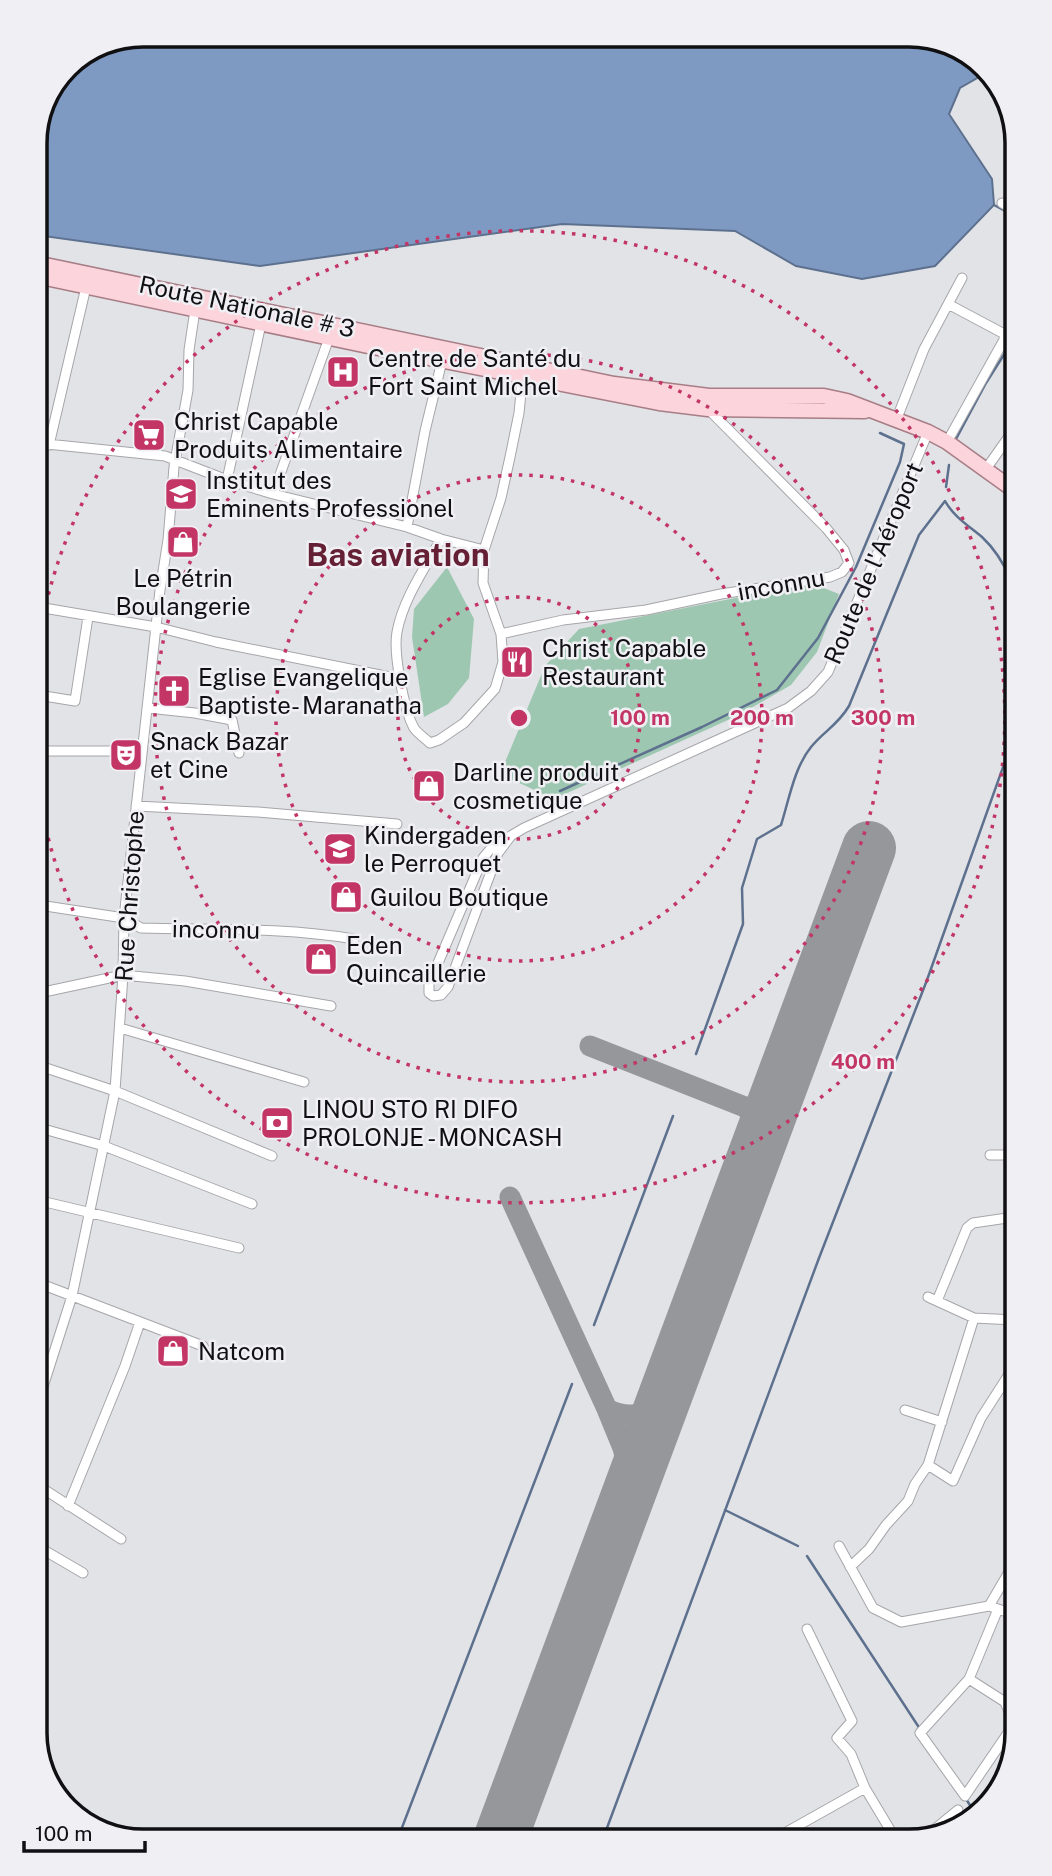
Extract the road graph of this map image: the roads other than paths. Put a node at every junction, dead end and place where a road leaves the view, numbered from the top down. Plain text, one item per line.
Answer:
1 (47, 265) edge
2 (47, 278) edge
3 (962, 278) dead end
4 (86, 287) junction
5 (948, 304) junction
6 (195, 310) junction
7 (261, 324) junction
8 (1005, 332) edge
9 (329, 338) junction
10 (370, 339) junction
11 (1005, 341) edge
12 (442, 361) junction
13 (523, 372) junction
14 (708, 408) junction
15 (870, 411) junction
16 (897, 418) junction
17 (47, 426) edge
18 (928, 432) junction
19 (947, 442) junction
20 (1005, 442) edge
21 (47, 444) edge
22 (175, 461) junction
23 (986, 469) junction
24 (227, 480) junction
25 (1005, 483) edge
26 (273, 494) junction
27 (407, 527) junction
28 (441, 539) junction
29 (484, 550) junction
30 (47, 609) edge
31 (88, 617) junction
32 (156, 627) junction
33 (501, 634) junction
34 (400, 679) junction
35 (47, 696) edge
36 (148, 708) junction
37 (47, 751) edge
38 (142, 751) junction
39 (239, 753) dead end
40 (136, 806) junction
41 (397, 824) dead end
42 (510, 837) junction
43 (47, 906) edge
44 (124, 918) junction
45 (354, 939) dead end
46 (123, 975) junction
47 (47, 991) edge
48 (331, 1006) dead end
49 (120, 1028) junction
50 (47, 1070) edge
51 (304, 1082) dead end
52 (115, 1091) junction
53 (47, 1130) edge
54 (104, 1146) junction
55 (1005, 1154) edge
56 (990, 1155) dead end
57 (272, 1156) dead end
58 (47, 1202) edge
59 (252, 1204) dead end
60 (89, 1211) junction
61 (1005, 1218) edge
62 (239, 1248) dead end
63 (47, 1286) edge
64 (72, 1296) junction
65 (974, 1318) junction
66 (1005, 1320) edge
67 (140, 1322) junction
68 (202, 1346) dead end
69 (47, 1374) edge
70 (1005, 1381) edge
71 (905, 1409) dead end
72 (942, 1422) junction
73 (928, 1465) junction
74 (47, 1491) edge
75 (68, 1506) junction
76 (121, 1539) dead end
77 (839, 1546) dead end
78 (47, 1552) edge
79 (850, 1567) junction
80 (83, 1573) dead end
81 (1005, 1584) edge
82 (994, 1607) junction
83 (1005, 1611) edge
84 (807, 1629) dead end
85 (969, 1679) junction
86 (1005, 1702) edge
87 (1004, 1740) edge
88 (865, 1788) junction
89 (958, 1810) dead end
90 (942, 1823) edge
91 (792, 1829) edge
92 (890, 1829) edge

1 - 10 main road, Route Nationale # 3
2 - 4 main road, Route Nationale # 3
3 - 5 street
4 - 6 main road, Route Nationale # 3
4 - 17 street
5 - 8 street
5 - 16 street
6 - 7 main road, Route Nationale # 3
6 - 22 street, Rue Christophe
7 - 9 main road, Route Nationale # 3
7 - 24 street
9 - 10 main road, Route Nationale # 3
9 - 26 street
10 - 12 main road, Route Nationale # 3
10 - 13 main road, Route Nationale # 3
11 - 19 street
12 - 13 main road, Route Nationale # 3
12 - 27 street
13 - 14 main road, Route Nationale # 3
13 - 15 main road, Route Nationale # 3
13 - 29 street
14 - 15 main road, Route Nationale # 3
14 - 33 street, inconnu
15 - 16 main road, Route Nationale # 3
16 - 18 main road, Route Nationale # 3
18 - 19 main road, Route Nationale # 3
18 - 42 street, Route de l'Aéroport
19 - 23 main road, Route Nationale # 3
20 - 23 street
21 - 22 street
22 - 24 street
22 - 32 street, Rue Christophe
23 - 25 main road, Route Nationale # 3
24 - 26 street
26 - 27 street
27 - 28 street
28 - 29 street
28 - 34 street
29 - 33 street
30 - 31 street
31 - 32 street
31 - 35 street
32 - 34 street
32 - 36 street, Rue Christophe
33 - 34 street
36 - 38 street, Rue Christophe
36 - 39 street
37 - 38 street
38 - 40 street, Rue Christophe
40 - 41 street
40 - 44 street, Rue Christophe
42 - 42 street, Route de l'Aéroport
43 - 44 street, inconnu
44 - 45 street, inconnu
44 - 46 street, Rue Christophe
46 - 47 street
46 - 48 street
46 - 49 street, Rue Christophe
49 - 51 street
49 - 52 street, Rue Christophe
50 - 52 street
52 - 54 street, Rue Christophe
52 - 57 street
53 - 54 street
54 - 59 street
54 - 60 street, Rue Christophe
55 - 56 street
58 - 60 street
60 - 62 street
60 - 64 street, Rue Christophe
61 - 65 street
63 - 64 street
64 - 67 street
64 - 69 street, Rue Christophe
65 - 66 street
65 - 72 street
67 - 68 street
67 - 75 street
70 - 73 street
71 - 72 street
72 - 73 street
73 - 79 street
74 - 75 street
75 - 76 street
77 - 79 street
78 - 80 street
79 - 82 street
81 - 82 street
82 - 83 street
82 - 85 street
84 - 88 street
85 - 86 street
85 - 87 street
88 - 91 street
88 - 92 street
89 - 90 street

